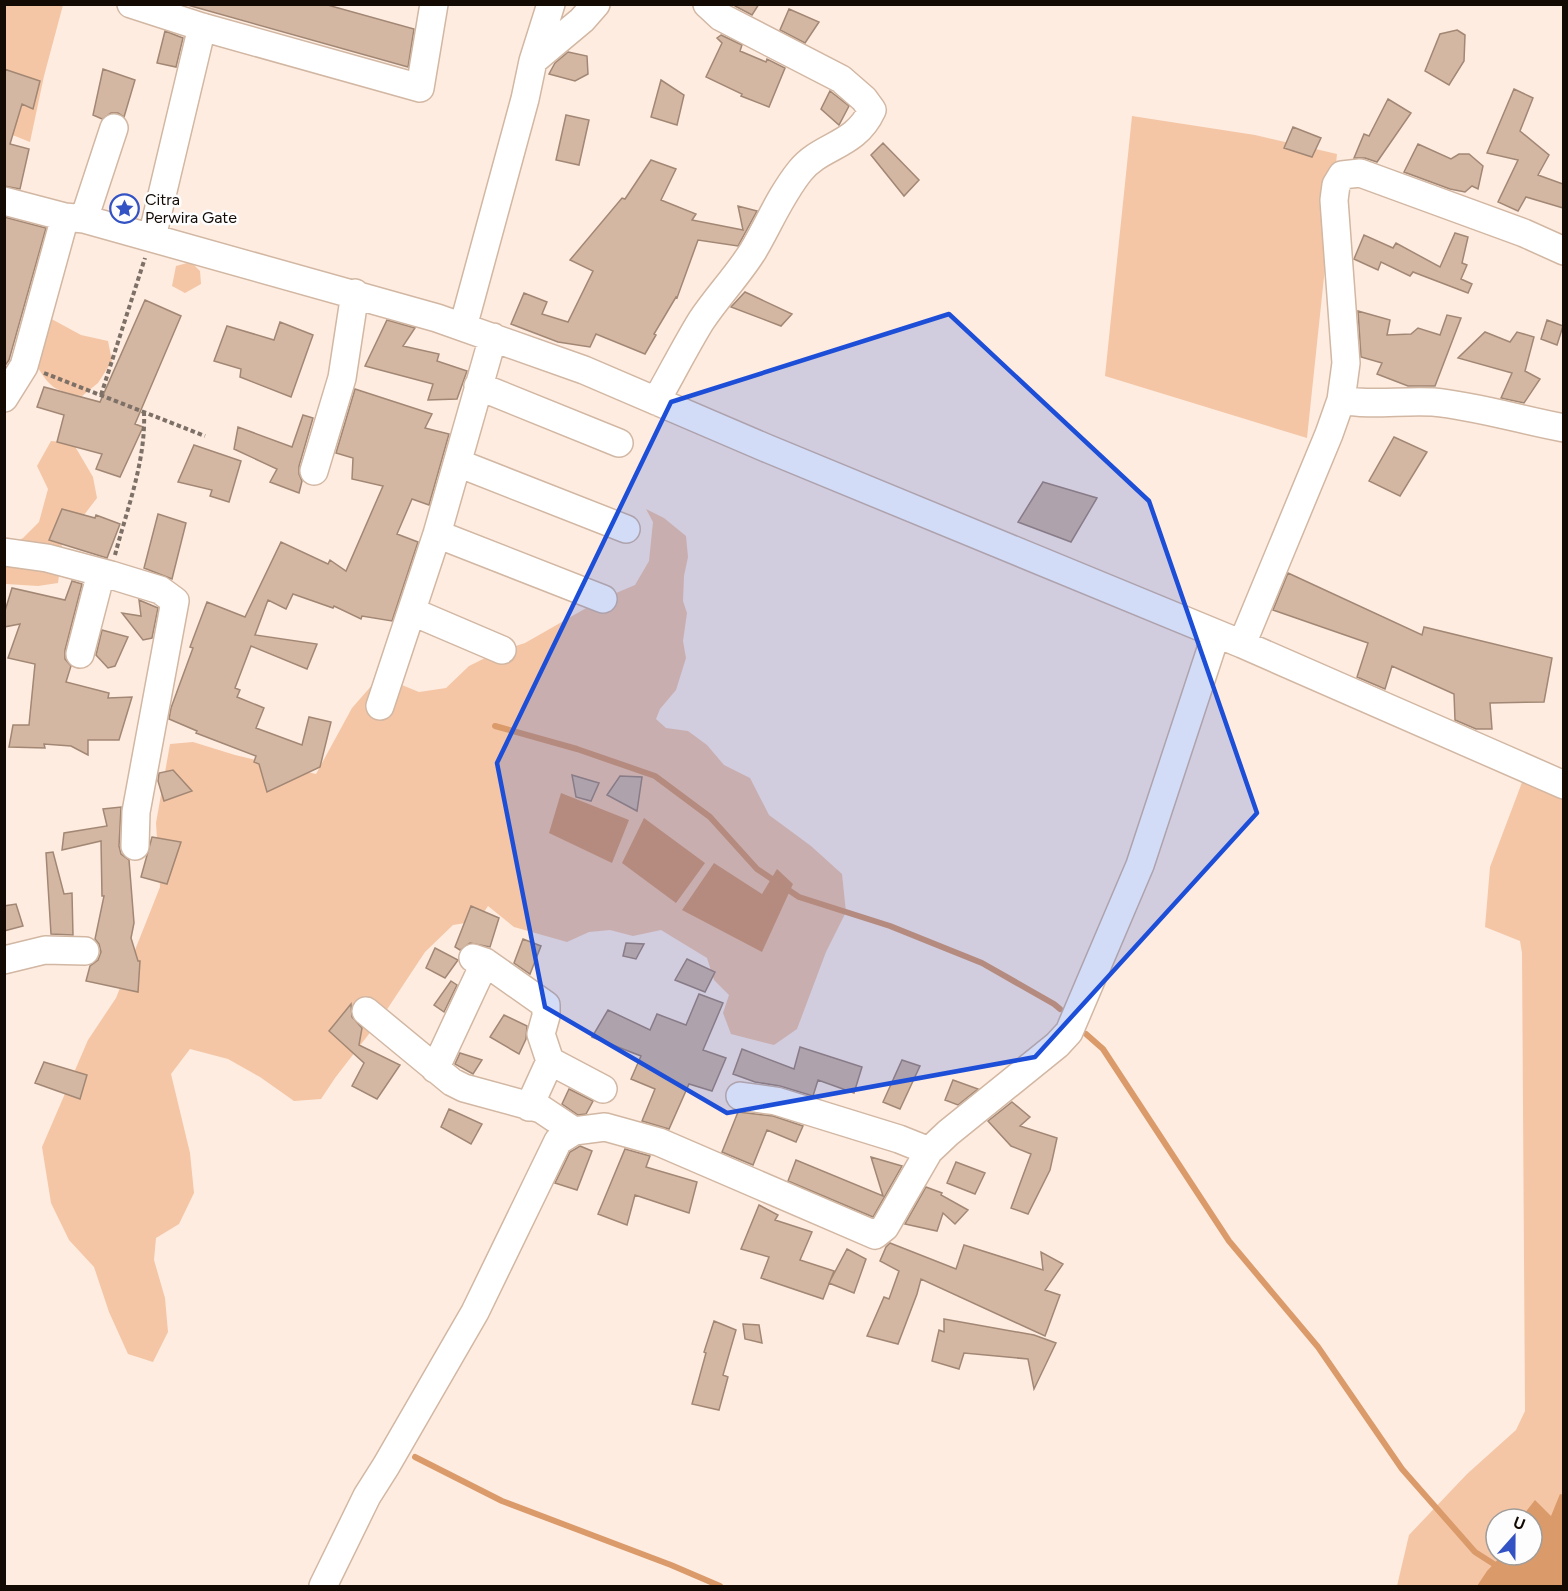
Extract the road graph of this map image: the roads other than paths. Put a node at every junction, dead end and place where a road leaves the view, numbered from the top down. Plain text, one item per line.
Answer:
1 (131, 4) edge
2 (434, 4) edge
3 (551, 4) edge
4 (596, 4) edge
5 (707, 4) edge
6 (202, 27) junction
7 (533, 61) junction
8 (114, 128) dead end
9 (4, 201) edge
10 (75, 218) junction
11 (152, 237) junction
12 (1563, 251) edge
13 (355, 293) junction
14 (463, 327) junction
15 (493, 338) junction
16 (478, 386) junction
17 (4, 398) edge
18 (1341, 400) junction
19 (656, 401) junction
20 (1563, 428) edge
21 (619, 442) dead end
22 (458, 463) junction
23 (314, 471) dead end
24 (626, 529) dead end
25 (437, 534) junction
26 (4, 552) edge
27 (106, 574) junction
28 (603, 599) dead end
29 (413, 612) junction
30 (1216, 634) junction
31 (1242, 644) junction
32 (502, 650) dead end
33 (80, 654) dead end
34 (380, 706) dead end
35 (1563, 785) edge
36 (135, 846) dead end
37 (85, 951) dead end
38 (4, 960) edge
39 (366, 1011) dead end
40 (550, 1061) junction
41 (435, 1069) junction
42 (603, 1089) dead end
43 (740, 1096) dead end
44 (529, 1107) junction
45 (574, 1131) junction
46 (930, 1151) junction
47 (323, 1587) edge

1 - 6 street
2 - 6 street
3 - 7 street
4 - 7 street
5 - 19 street
6 - 11 street
7 - 14 street
8 - 10 street
9 - 10 street
10 - 11 street
10 - 17 street
11 - 13 street
12 - 18 street
13 - 14 street
13 - 23 street
14 - 15 street
15 - 16 street
15 - 19 street
16 - 21 street
16 - 22 street
18 - 20 street
18 - 31 street
19 - 30 street
22 - 24 street
22 - 25 street
25 - 28 street
25 - 29 street
26 - 27 street
27 - 33 street
27 - 36 street
29 - 32 street
29 - 34 street
30 - 31 street
30 - 46 street
31 - 35 street
37 - 38 street
39 - 41 street
40 - 41 street
40 - 42 street
40 - 44 street
41 - 44 street
43 - 46 street
44 - 45 street
45 - 46 street
45 - 47 street

